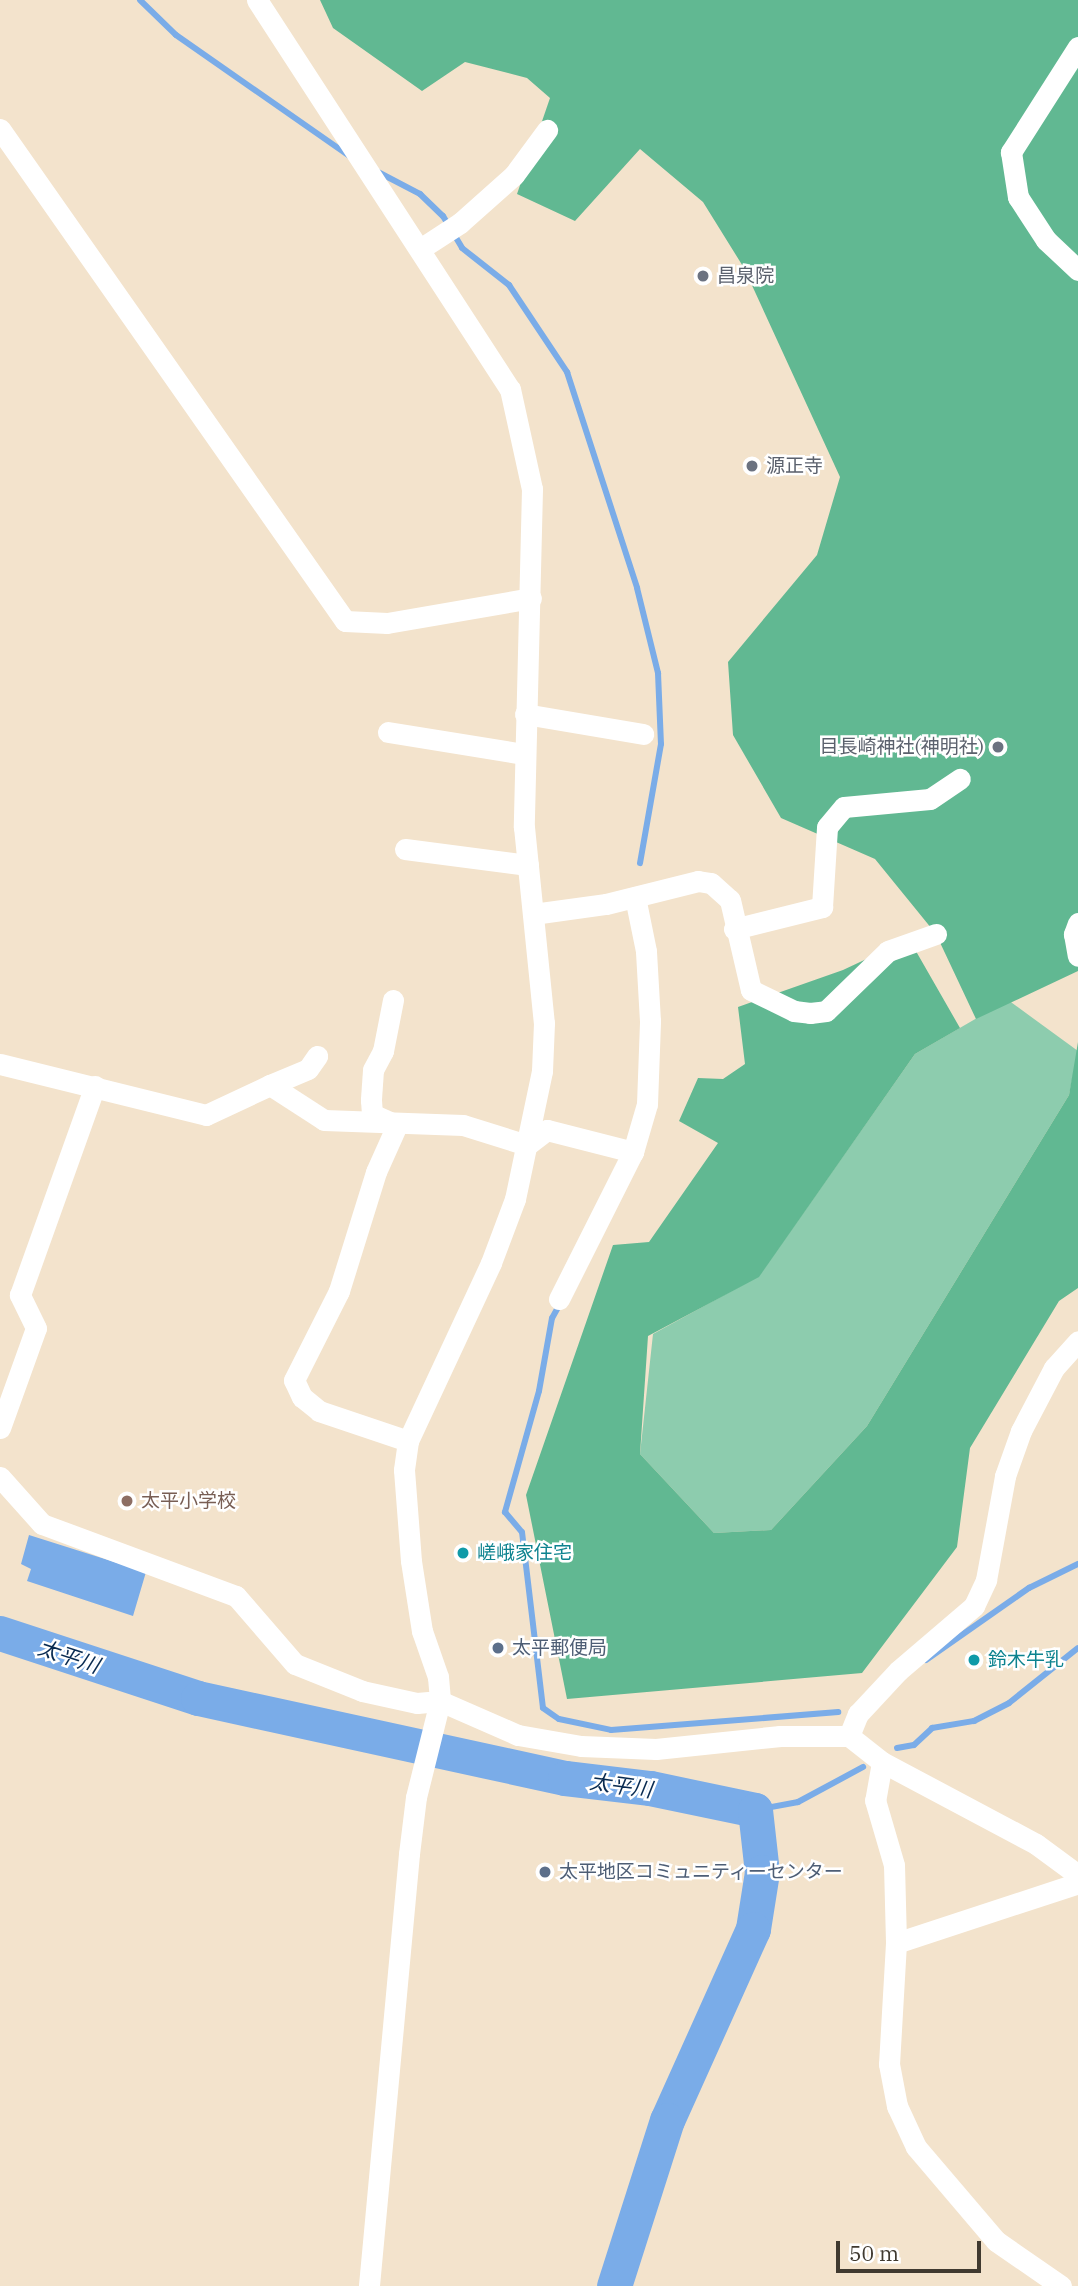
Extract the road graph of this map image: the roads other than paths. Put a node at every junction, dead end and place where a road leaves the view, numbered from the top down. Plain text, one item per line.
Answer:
1 (257, 0) edge
2 (1078, 47) edge
3 (0, 129) edge
4 (547, 130) dead end
5 (420, 249) junction
6 (1078, 270) edge
7 (531, 598) junction
8 (525, 714) junction
9 (388, 732) dead end
10 (643, 734) dead end
11 (524, 754) junction
12 (960, 779) dead end
13 (405, 849) dead end
14 (528, 865) junction
15 (635, 897) junction
16 (533, 914) junction
17 (1078, 923) edge
18 (734, 929) junction
19 (936, 934) dead end
20 (1078, 956) edge
21 (393, 1000) dead end
22 (317, 1056) dead end
23 (0, 1064) edge
24 (270, 1085) junction
25 (94, 1086) junction
26 (397, 1125) junction
27 (527, 1145) junction
28 (633, 1153) junction
29 (559, 1298) dead end
30 (1078, 1341) edge
31 (0, 1428) edge
32 (408, 1441) junction
33 (0, 1477) edge
34 (439, 1707) junction
35 (849, 1736) junction
36 (883, 1762) junction
37 (1078, 1875) edge
38 (1078, 1883) edge
39 (896, 1943) junction
40 (369, 2286) edge
41 (1061, 2286) edge

1 - 5 street
2 - 6 street
3 - 7 street
4 - 5 street
5 - 7 street
7 - 8 street
8 - 10 street
8 - 11 street
9 - 11 street
11 - 14 street
12 - 18 street
13 - 14 street
14 - 16 street
15 - 16 street
15 - 18 street
15 - 28 street
16 - 27 street
17 - 20 street
18 - 19 street
21 - 26 street
22 - 24 street
23 - 25 street
24 - 25 street
24 - 26 street
25 - 31 street
26 - 27 street
26 - 32 street
27 - 28 street
27 - 32 street
28 - 29 street
30 - 35 street
32 - 34 street
33 - 34 street
34 - 35 street
34 - 40 street
35 - 36 street
36 - 37 street
36 - 39 street
38 - 39 street
39 - 41 street

